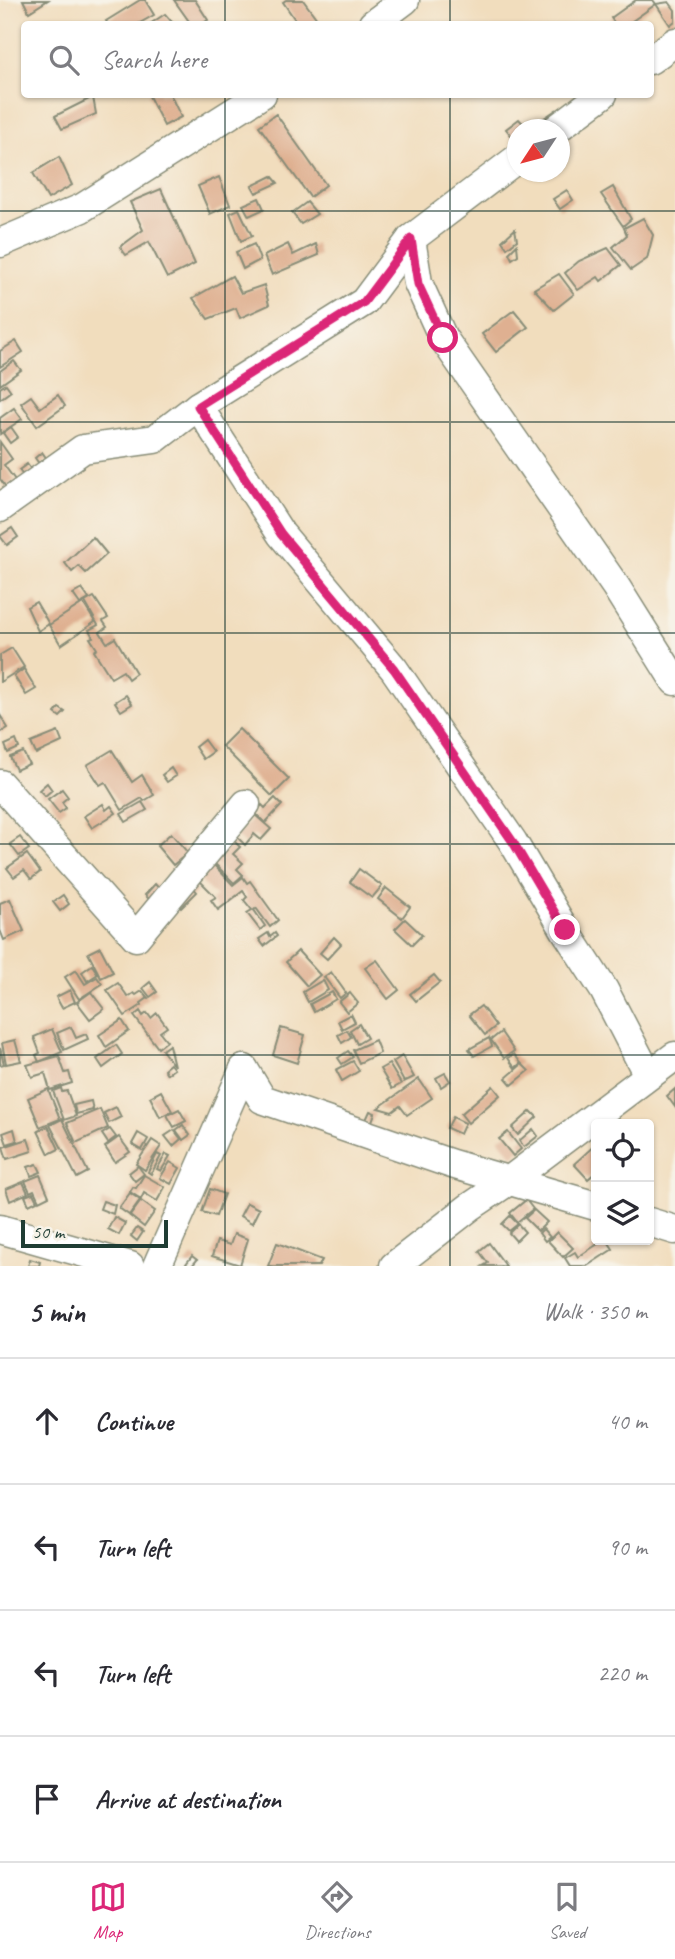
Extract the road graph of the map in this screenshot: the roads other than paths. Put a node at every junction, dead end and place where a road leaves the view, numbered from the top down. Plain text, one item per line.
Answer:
1 (405, 0) edge
2 (377, 21) edge
3 (675, 42) edge
4 (654, 57) edge
5 (256, 98) edge
6 (598, 98) edge
7 (570, 119) edge
8 (507, 166) edge
9 (411, 239) junction
10 (0, 243) edge
11 (198, 406) junction
12 (0, 508) edge
13 (675, 681) edge
14 (0, 784) edge
15 (246, 804) dead end
16 (675, 1056) edge
17 (648, 1074) junction
18 (510, 1180) junction
19 (591, 1204) edge
20 (654, 1224) edge
21 (0, 1228) edge
22 (675, 1230) edge
23 (93, 1261) edge
24 (130, 1266) edge
25 (157, 1266) edge
26 (394, 1266) edge

1 - 2 street
3 - 4 street
5 - 10 street
6 - 7 street
8 - 9 street
9 - 11 street
9 - 13 street
11 - 12 street
11 - 17 street
14 - 15 street
16 - 17 street
17 - 18 street
18 - 19 street
18 - 25 street
18 - 26 street
20 - 22 street
21 - 23 street
23 - 24 street

